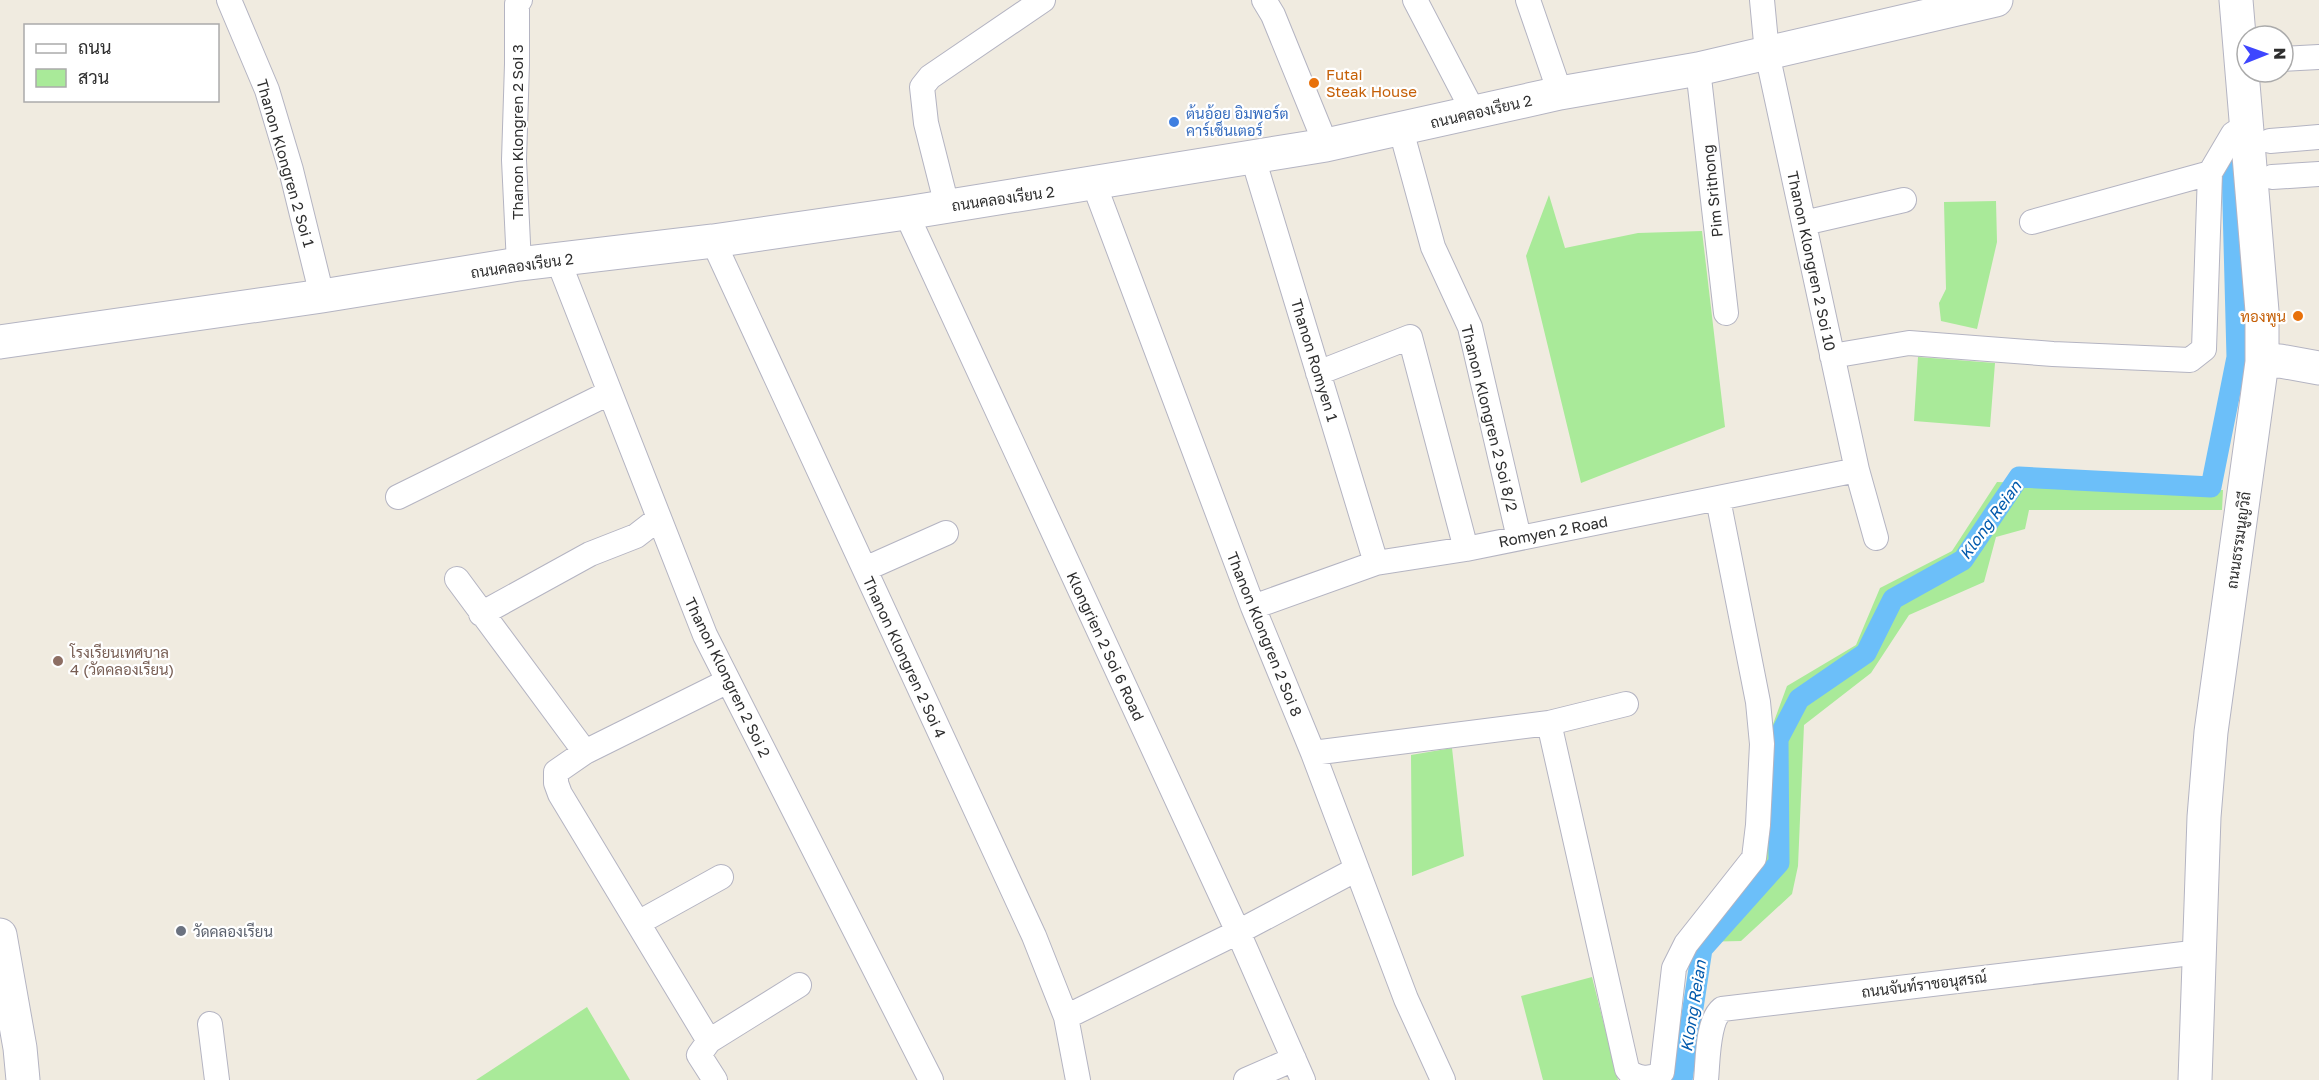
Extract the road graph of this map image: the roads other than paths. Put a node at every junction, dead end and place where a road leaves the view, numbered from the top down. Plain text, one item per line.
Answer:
1 (229, 0) edge
2 (520, 0) edge
3 (1043, 0) edge
4 (1264, 0) edge
5 (1414, 0) edge
6 (1528, 0) edge
7 (1762, 0) edge
8 (1996, 0) edge
9 (2236, 0) edge
10 (2259, 0) edge
11 (2260, 24) edge
12 (1767, 53) junction
13 (2319, 57) edge
14 (2295, 58) edge
15 (1698, 69) junction
16 (2263, 84) edge
17 (1560, 93) junction
18 (1474, 113) junction
19 (1401, 130) junction
20 (2319, 137) edge
21 (1326, 145) junction
22 (2260, 155) junction
23 (1254, 158) junction
24 (2210, 173) junction
25 (2319, 174) edge
26 (1094, 184) junction
27 (1904, 200) dead end
28 (947, 206) junction
29 (906, 213) junction
30 (2032, 222) dead end
31 (1804, 223) junction
32 (713, 241) junction
33 (558, 260) junction
34 (519, 264) junction
35 (321, 296) junction
36 (1726, 313) dead end
37 (0, 342) edge
38 (1832, 356) junction
39 (2271, 361) junction
40 (2319, 368) edge
41 (1318, 373) junction
42 (609, 393) junction
43 (1857, 470) junction
44 (398, 497) dead end
45 (1718, 499) junction
46 (658, 519) junction
47 (946, 533) dead end
48 (1519, 538) junction
49 (1876, 538) dead end
50 (1466, 549) junction
51 (1376, 563) junction
52 (865, 569) junction
53 (457, 579) dead end
54 (1253, 607) junction
55 (481, 614) junction
56 (728, 681) junction
57 (1626, 704) dead end
58 (1549, 723) junction
59 (585, 753) junction
60 (1313, 753) junction
61 (1358, 868) junction
62 (721, 877) dead end
63 (638, 922) junction
64 (1238, 932) junction
65 (0, 935) edge
66 (2200, 952) junction
67 (799, 985) dead end
68 (1066, 1017) junction
69 (210, 1024) dead end
70 (709, 1041) junction
71 (1298, 1069) edge
72 (23, 1080) edge
73 (217, 1080) edge
74 (715, 1080) edge
75 (931, 1080) edge
76 (1078, 1080) edge
77 (1245, 1080) edge
78 (1443, 1080) edge
79 (1706, 1080) edge
80 (2195, 1080) edge
81 (2214, 1080) edge

1 - 35 street, Thanon Klongren 2 Soi 1
2 - 34 street, Thanon Klongren 2 Soi 3
3 - 28 street
4 - 21 street
5 - 18 street
6 - 17 street
7 - 12 street, Thanon Klongren 2 Soi 10
8 - 12 street, ถนนคลองเรียน 2
9 - 22 street, ถนนธรรมนูญวิถี
10 - 11 street
12 - 15 street, ถนนคลองเรียน 2
12 - 31 street, Thanon Klongren 2 Soi 10
13 - 14 street
15 - 17 street, ถนนคลองเรียน 2
15 - 36 street, Pim Srithong
16 - 22 street, ถนนธรรมนูญวิถี
17 - 18 street, ถนนคลองเรียน 2
18 - 19 street, ถนนคลองเรียน 2
19 - 21 street, ถนนคลองเรียน 2
19 - 48 street, Thanon Klongren 2 Soi 8/2
20 - 22 street
21 - 23 street, ถนนคลองเรียน 2
22 - 24 street
22 - 25 street
22 - 39 street, ถนนธรรมนูญวิถี
23 - 26 street, ถนนคลองเรียน 2
23 - 41 street, Thanon Romyen 1
24 - 30 street
24 - 38 street
26 - 28 street, ถนนคลองเรียน 2
26 - 54 street, Thanon Klongren 2 Soi 8
27 - 31 street
28 - 29 street, ถนนคลองเรียน 2
29 - 32 street, ถนนคลองเรียน 2
29 - 64 street, Klongrien 2 Soi 6 Road
31 - 38 street, Thanon Klongren 2 Soi 10
32 - 33 street, ถนนคลองเรียน 2
32 - 52 street, Thanon Klongren 2 Soi 4
33 - 34 street, ถนนคลองเรียน 2
33 - 42 street, Thanon Klongren 2 Soi 2
34 - 35 street, ถนนคลองเรียน 2
35 - 37 street, ถนนคลองเรียน 2
38 - 43 street, Thanon Klongren 2 Soi 10
39 - 40 street
39 - 66 street, ถนนธรรมนูญวิถี
39 - 81 street, ถนนธรรมนูญวิถี
41 - 50 street
41 - 51 street, Thanon Romyen 1
42 - 44 street
42 - 46 street, Thanon Klongren 2 Soi 2
43 - 45 street, Romyen 2 Road
43 - 49 street, Thanon Klongren 2 Soi 10
45 - 48 street, Romyen 2 Road
45 - 58 street
46 - 55 street
46 - 56 street, Thanon Klongren 2 Soi 2
47 - 52 street
48 - 50 street, Romyen 2 Road
50 - 51 street, Romyen 2 Road
51 - 54 street, Romyen 2 Road
52 - 68 street, Thanon Klongren 2 Soi 4
53 - 55 street
54 - 60 street, Thanon Klongren 2 Soi 8
55 - 59 street
56 - 59 street
56 - 75 street, Thanon Klongren 2 Soi 2
57 - 58 street
58 - 60 street
59 - 63 street
60 - 61 street, Thanon Klongren 2 Soi 8
61 - 64 street
61 - 78 street, Thanon Klongren 2 Soi 8
62 - 63 street
63 - 70 street
64 - 68 street
64 - 71 street, Klongrien 2 Soi 6 Road
65 - 72 street
66 - 79 street, ถนนจันท์ราชอนุสรณ์
66 - 80 street, ถนนธรรมนูญวิถี
67 - 70 street
68 - 76 street, Thanon Klongren 2 Soi 4
69 - 73 street
70 - 74 street
71 - 77 street

